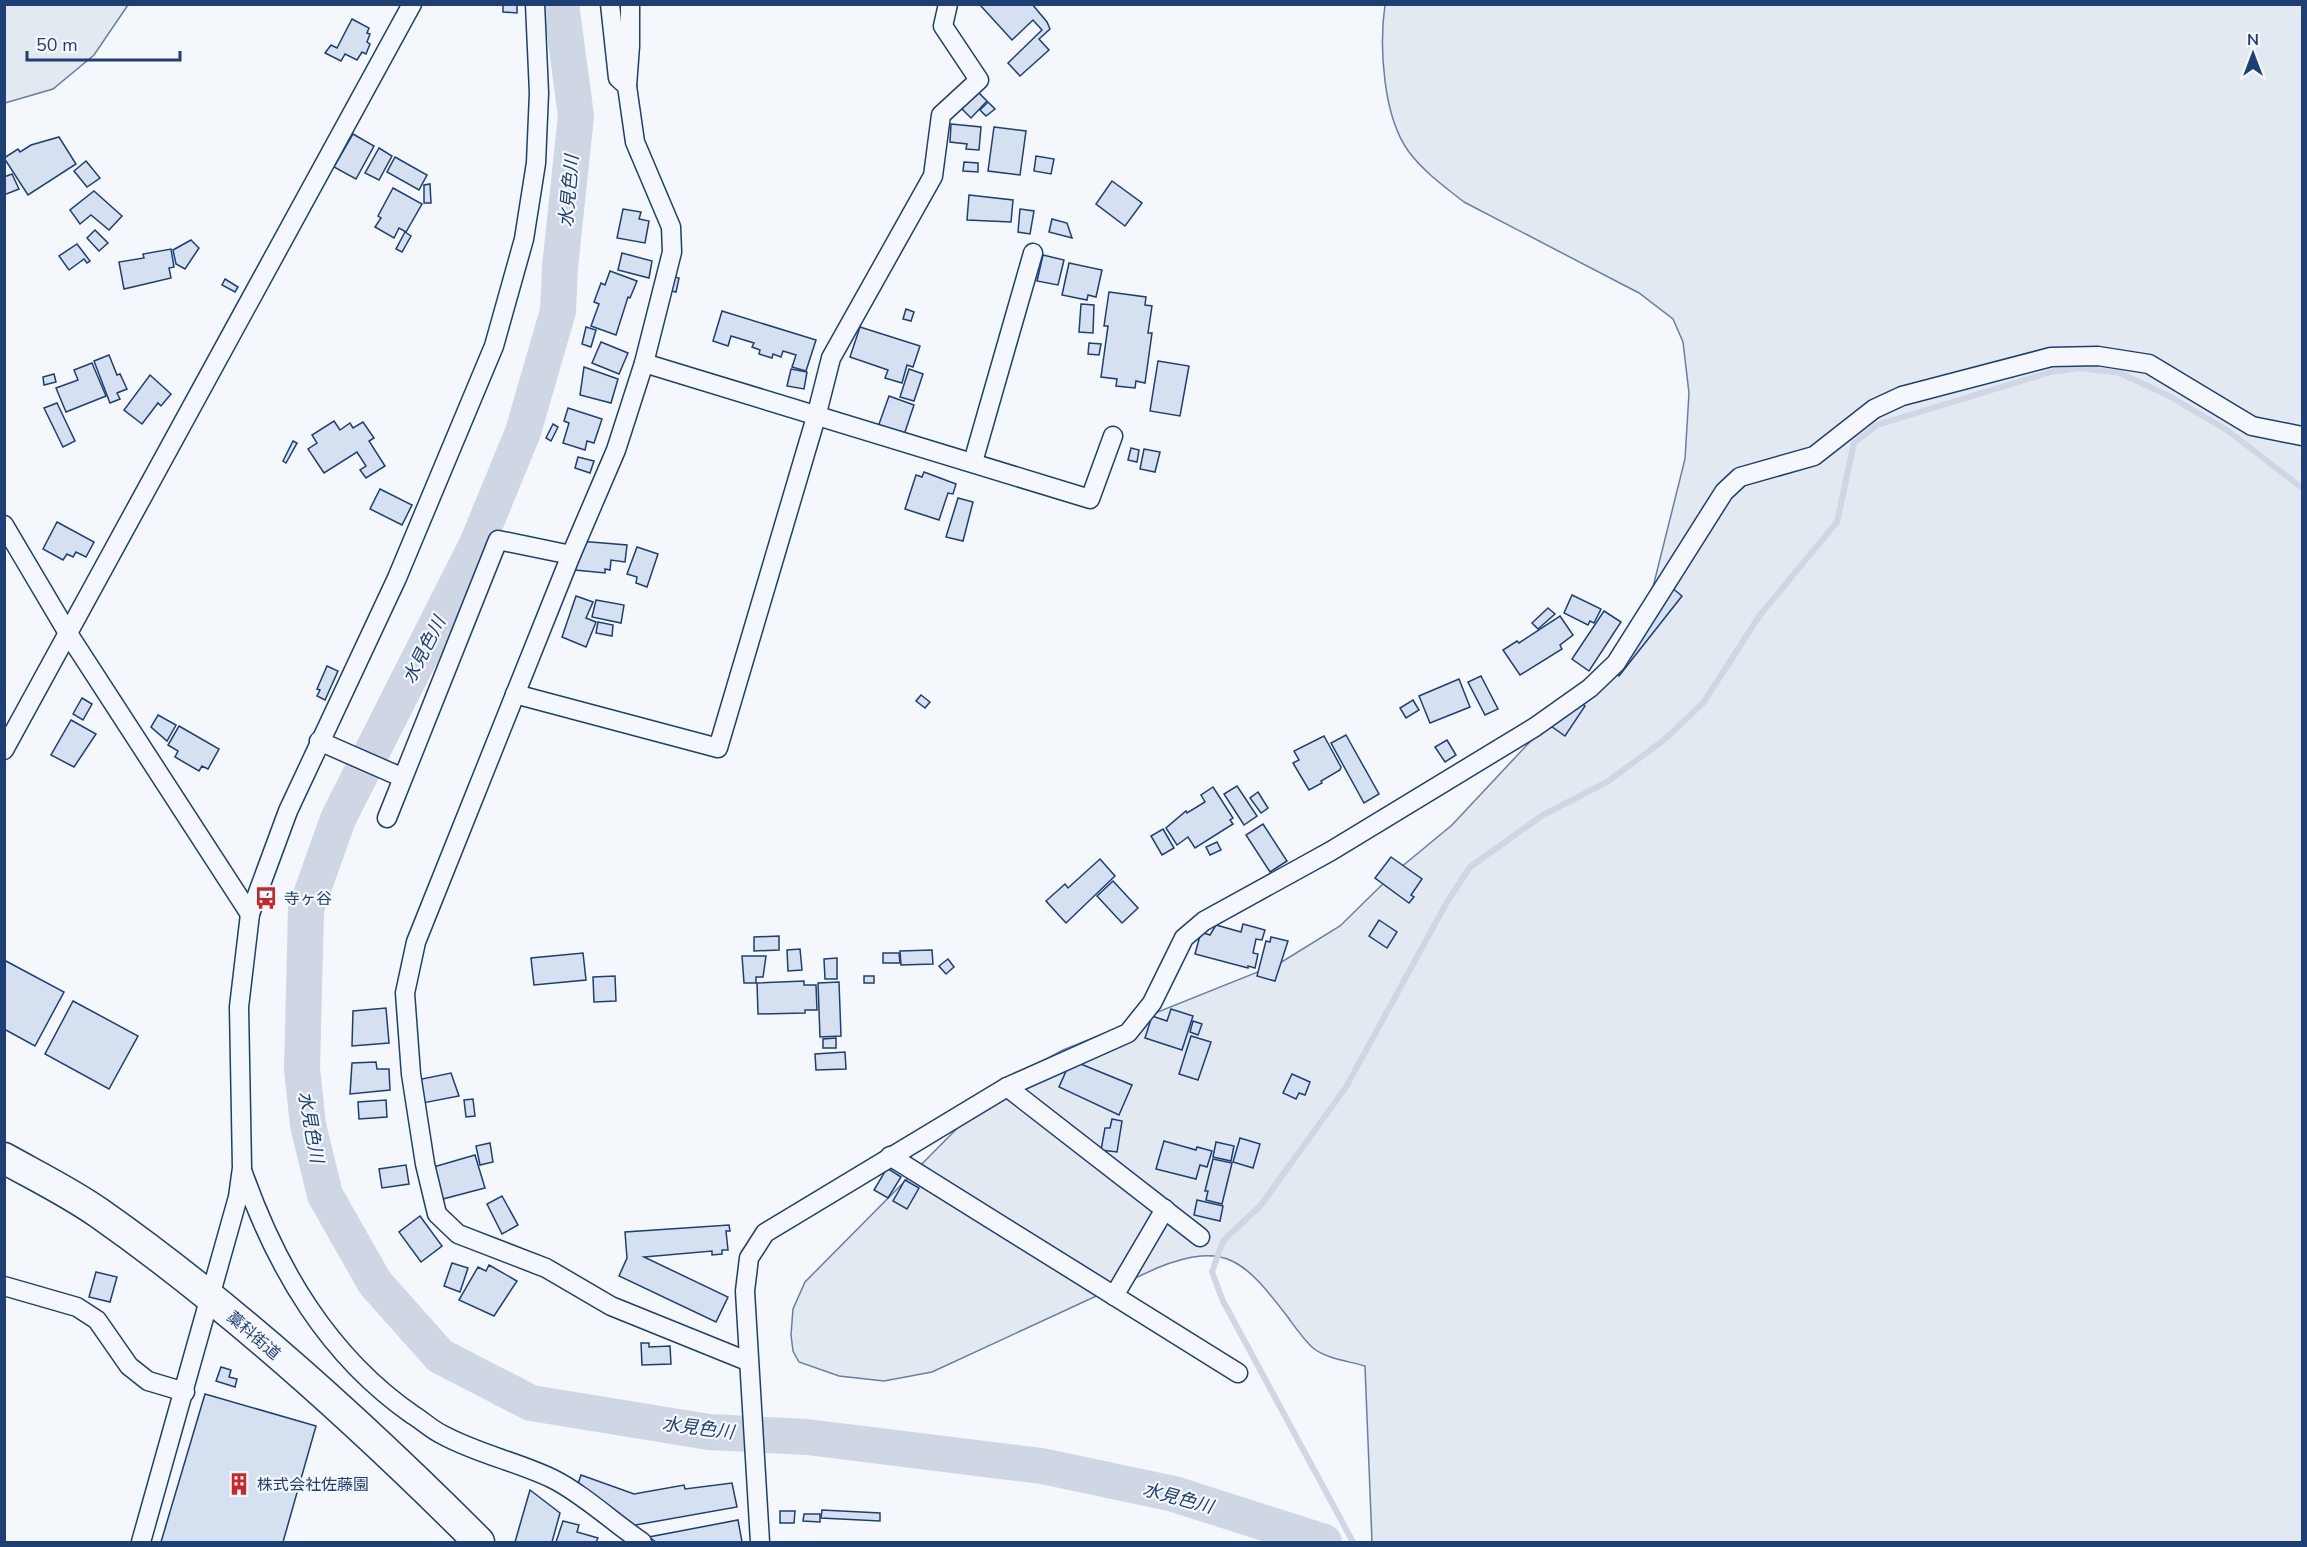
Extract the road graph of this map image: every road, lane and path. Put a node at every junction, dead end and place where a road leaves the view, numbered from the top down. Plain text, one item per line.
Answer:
1 (412, 4) edge
2 (535, 4) edge
3 (610, 4) edge
4 (630, 4) edge
5 (948, 4) edge
6 (627, 86) junction
7 (1033, 253) dead end
8 (644, 363) junction
9 (816, 417) junction
10 (1113, 436) dead end
11 (2302, 436) edge
12 (973, 462) junction
13 (4, 525) edge
14 (571, 555) junction
15 (69, 635) junction
16 (515, 694) junction
17 (319, 741) junction
18 (4, 750) edge
19 (401, 777) junction
20 (387, 818) dead end
21 (250, 914) junction
22 (1006, 1087) junction
23 (890, 1156) junction
24 (4, 1158) edge
25 (242, 1168) junction
26 (1165, 1209) junction
27 (1200, 1237) dead end
28 (4, 1286) edge
29 (1114, 1296) junction
30 (210, 1298) junction
31 (747, 1361) junction
32 (1238, 1373) dead end
33 (184, 1392) junction
34 (141, 1542) edge
35 (479, 1542) edge
36 (642, 1542) edge
37 (760, 1542) edge

1 - 15 street
2 - 17 street
3 - 6 street
4 - 6 street
5 - 9 street
6 - 8 street
7 - 12 street
8 - 9 street
8 - 14 street
9 - 12 street
9 - 16 street
10 - 12 street
11 - 22 street
13 - 15 street
14 - 16 street
14 - 19 street
15 - 18 street
15 - 21 street
16 - 31 street
17 - 19 street
17 - 21 street
19 - 20 street
21 - 25 street
22 - 23 street
22 - 26 street
23 - 29 street
23 - 31 street
24 - 30 highway, 藁科街道
25 - 30 street
25 - 36 street
26 - 27 street
26 - 29 street
28 - 33 street
29 - 32 street
30 - 33 street
30 - 35 highway, 藁科街道
31 - 37 street
33 - 34 street

